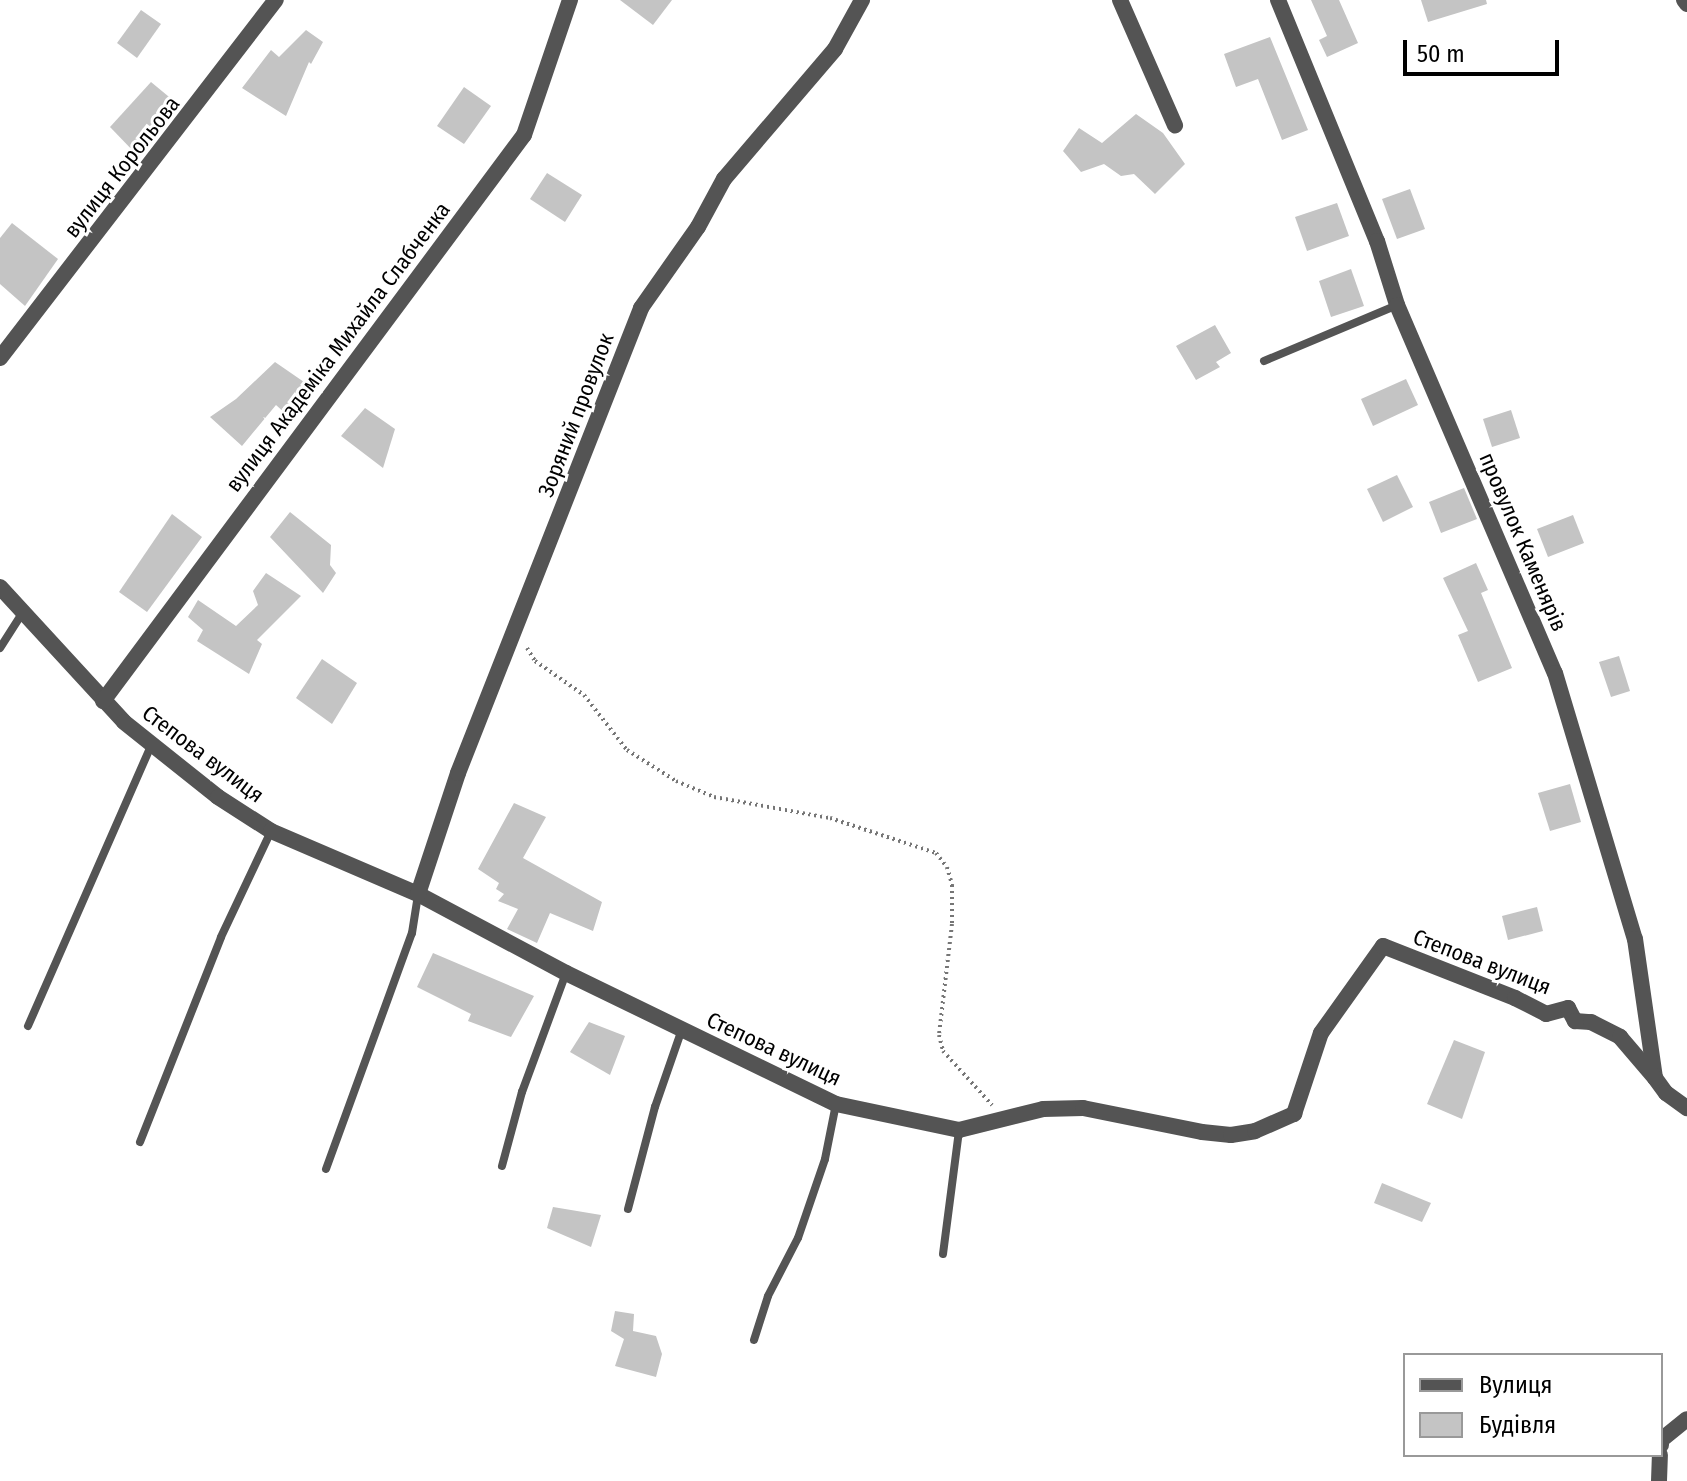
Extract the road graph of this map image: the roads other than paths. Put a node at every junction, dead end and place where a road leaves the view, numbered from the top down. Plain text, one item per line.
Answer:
1 (276, 0) edge
2 (570, 0) edge
3 (862, 0) edge
4 (1120, 0) edge
5 (1278, 0) edge
6 (1175, 125) dead end
7 (1397, 305) junction
8 (0, 358) edge
9 (1264, 361) dead end
10 (0, 587) edge
11 (23, 612) junction
12 (0, 648) edge
13 (103, 701) junction
14 (151, 746) junction
15 (271, 831) junction
16 (418, 894) junction
17 (566, 973) junction
18 (28, 1026) dead end
19 (682, 1029) junction
20 (1655, 1078) junction
21 (836, 1104) junction
22 (1687, 1108) edge
23 (959, 1130) junction
24 (140, 1142) dead end
25 (502, 1166) dead end
26 (326, 1169) dead end
27 (628, 1209) dead end
28 (943, 1254) dead end
29 (754, 1340) dead end
30 (1687, 1419) edge
31 (1663, 1438) edge
32 (1660, 1457) edge
33 (1659, 1481) edge

1 - 8 street, вулиця Корольова
2 - 13 street, вулиця Академіка Михайла Слабченка
3 - 16 street, Зоряний провулок
4 - 6 street
5 - 7 street, провулок Каменярів
7 - 9 lane
7 - 20 street, провулок Каменярів
10 - 11 street, Степова вулиця
11 - 12 lane
11 - 13 street, Степова вулиця
13 - 14 street, Степова вулиця
14 - 15 street, Степова вулиця
14 - 18 lane
15 - 16 street, Степова вулиця
15 - 24 lane
16 - 17 street, Степова вулиця
16 - 26 lane
17 - 19 street, Степова вулиця
17 - 25 lane
19 - 21 street, Степова вулиця
19 - 27 lane
20 - 22 street
20 - 23 street, Степова вулиця
21 - 23 street, Степова вулиця
21 - 29 lane
23 - 28 lane
30 - 31 street
32 - 33 street

